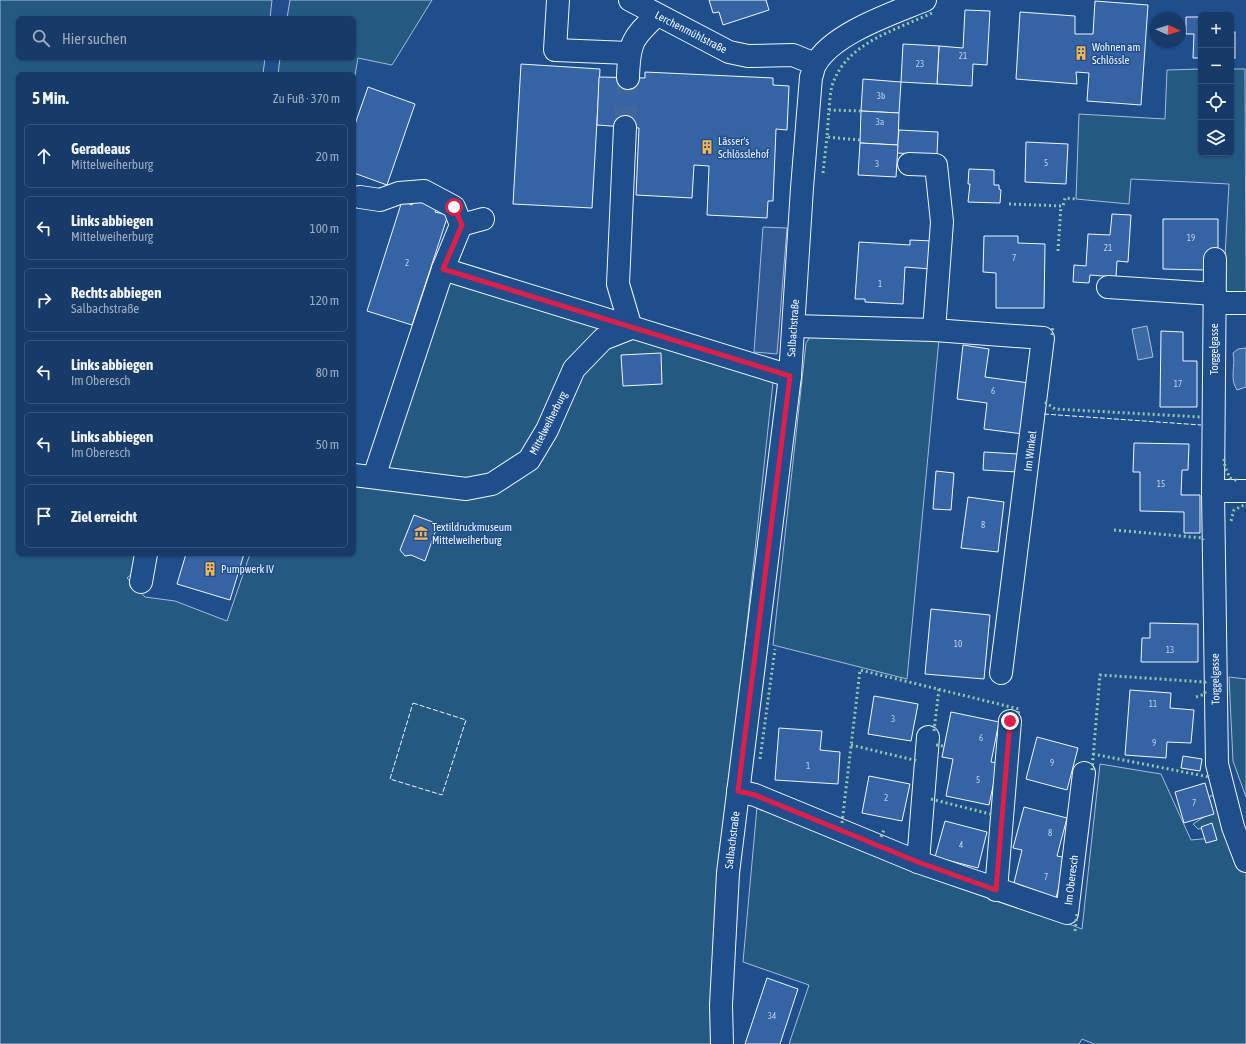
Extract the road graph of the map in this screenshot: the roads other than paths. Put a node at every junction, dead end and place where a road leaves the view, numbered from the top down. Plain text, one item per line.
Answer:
1 (558, 0) edge
2 (630, 0) edge
3 (926, 0) edge
4 (657, 15) junction
5 (629, 53) junction
6 (815, 64) junction
7 (628, 78) tunnel mouth
8 (625, 127) tunnel mouth
9 (909, 164) dead end
10 (360, 197) dead end
11 (484, 219) dead end
12 (462, 225) junction
13 (1215, 259) dead end
14 (443, 269) junction
15 (1108, 287) dead end
16 (1215, 299) junction
17 (1246, 303) edge
18 (794, 326) junction
19 (631, 328) junction
20 (934, 330) junction
21 (790, 376) junction
22 (364, 476) edge
23 (1213, 491) junction
24 (1246, 491) edge
25 (146, 556) edge
26 (141, 582) dead end
27 (1001, 673) dead end
28 (1010, 721) dead end
29 (928, 737) dead end
30 (1084, 773) dead end
31 (738, 791) junction
32 (1246, 861) edge
33 (918, 862) junction
34 (996, 890) junction
35 (722, 1044) edge

1 - 5 street
2 - 4 street, Lerchenmühlstraße
3 - 6 street
4 - 5 street
4 - 6 street, Lerchenmühlstraße
5 - 7 street
6 - 18 street, Salbachstraße
8 - 19 street
9 - 20 street
10 - 12 street
11 - 12 street
12 - 14 street, Mittelweiherburg
13 - 16 street, Torggelgasse
14 - 19 street
14 - 22 street, Mittelweiherburg
15 - 16 street
16 - 17 street
16 - 23 street, Torggelgasse
18 - 20 street, Im Winkel
18 - 21 street, Salbachstraße
19 - 21 street
19 - 22 street, Mittelweiherburg
20 - 27 street, Im Winkel
21 - 31 street, Salbachstraße
23 - 24 street
23 - 32 street, Torggelgasse
25 - 26 street
28 - 34 street
29 - 33 street
30 - 34 street, Im Oberesch
31 - 33 street, Im Oberesch
31 - 35 street, Salbachstraße
33 - 34 street, Im Oberesch

